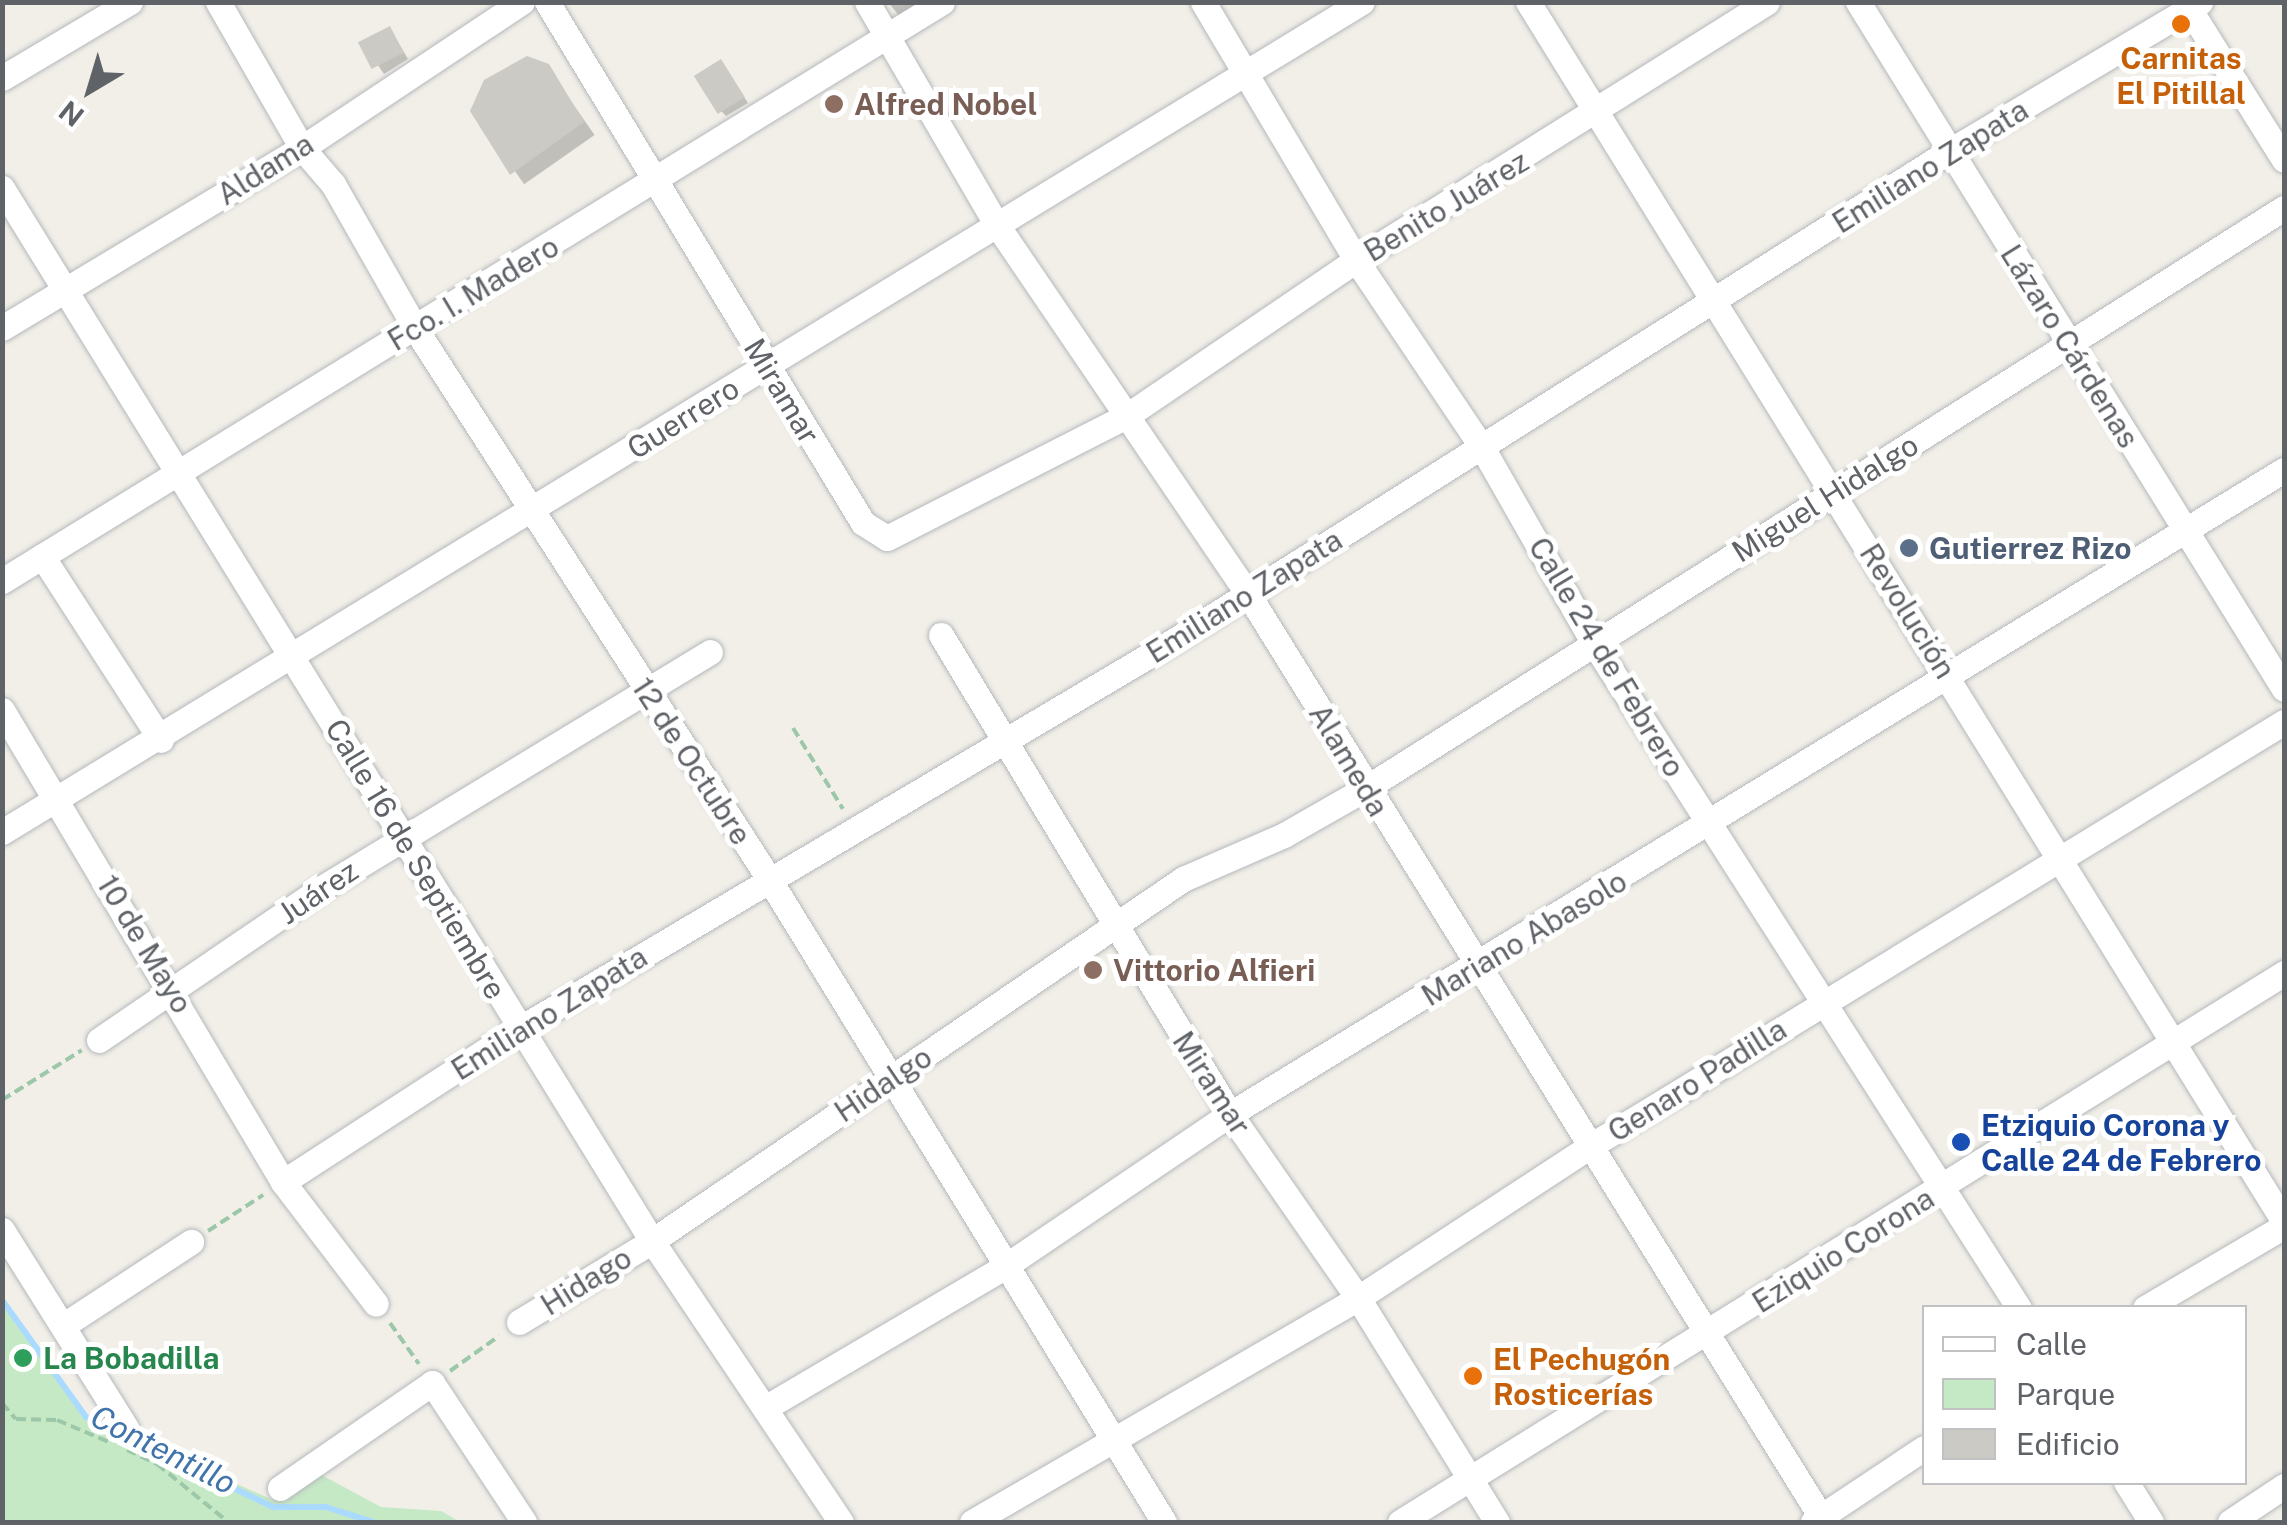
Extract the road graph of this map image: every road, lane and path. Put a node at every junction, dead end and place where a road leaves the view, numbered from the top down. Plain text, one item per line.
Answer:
1 (130, 2) edge
2 (218, 2) edge
3 (522, 2) edge
4 (548, 2) edge
5 (867, 2) edge
6 (942, 2) edge
7 (1203, 2) edge
8 (1362, 2) edge
9 (1528, 2) edge
10 (1768, 2) edge
11 (1858, 2) edge
12 (2191, 5) edge
13 (886, 36) junction
14 (1246, 75) junction
15 (2, 78) edge
16 (1596, 114) junction
17 (302, 148) junction
18 (1951, 150) junction
19 (2284, 160) edge
20 (654, 183) junction
21 (2, 188) edge
22 (2284, 208) edge
23 (994, 222) junction
24 (1356, 260) junction
25 (66, 289) junction
26 (1716, 300) junction
27 (2, 328) edge
28 (415, 328) junction
29 (2068, 346) junction
30 (767, 366) junction
31 (1128, 416) junction
32 (1483, 449) junction
33 (2284, 470) edge
34 (182, 471) junction
35 (1833, 493) junction
36 (535, 509) junction
37 (2185, 531) junction
38 (42, 556) junction
39 (2, 580) edge
40 (1248, 594) junction
41 (941, 635) dead end
42 (1594, 642) junction
43 (710, 652) dead end
44 (293, 655) junction
45 (1948, 676) junction
46 (2284, 689) edge
47 (645, 690) junction
48 (2, 710) edge
49 (2284, 722) edge
50 (793, 728) dead end
51 (1004, 737) junction
52 (160, 740) junction
53 (1366, 788) junction
54 (57, 800) junction
55 (1710, 826) junction
56 (854, 827) junction
57 (2, 832) edge
58 (401, 838) junction
59 (2064, 857) junction
60 (768, 879) junction
61 (1114, 927) junction
62 (1476, 966) junction
63 (2284, 974) edge
64 (175, 990) junction
65 (1822, 1002) junction
66 (519, 1029) junction
67 (99, 1040) joint
68 (2174, 1044) junction
69 (887, 1081) junction
70 (2, 1100) edge
71 (1230, 1114) junction
72 (1592, 1145) junction
73 (283, 1182) junction
74 (1942, 1187) junction
75 (2284, 1224) edge
76 (2, 1230) edge
77 (652, 1240) junction
78 (191, 1242) joint
79 (1004, 1267) junction
80 (1358, 1298) junction
81 (376, 1304) joint
82 (2016, 1305) edge
83 (2150, 1305) edge
84 (520, 1322) joint
85 (64, 1325) junction
86 (1707, 1335) junction
87 (432, 1384) junction
88 (2, 1403) edge
89 (766, 1408) junction
90 (126, 1428) dead end
91 (1109, 1437) junction
92 (1922, 1449) edge
93 (1470, 1479) junction
94 (2128, 1485) edge
95 (2284, 1486) edge
96 (280, 1488) dead end
97 (1819, 1521) edge
98 (228, 1522) edge
99 (524, 1522) edge
100 (840, 1522) edge
101 (972, 1522) edge
102 (1164, 1522) edge
103 (1400, 1522) edge
104 (1496, 1522) edge
105 (2151, 1522) edge
106 (2230, 1522) edge

1 - 15 street
2 - 17 street, 12 de Octubre
3 - 17 street, Aldama
4 - 20 street, Miramar
5 - 13 street, Alameda
6 - 13 street, Fco. I. Madero
7 - 14 street, Calle 24 de Febrero
8 - 14 street, Guerrero
9 - 16 street, Revolución
10 - 16 street, Benito Juárez
11 - 18 street, Lázaro Cárdenas
12 - 18 street, Emiliano Zapata
12 - 19 street
13 - 20 street, Fco. I. Madero
13 - 23 street, Alameda
14 - 23 street, Guerrero
14 - 24 street, Calle 24 de Febrero
16 - 24 street, Benito Juárez
16 - 26 street, Revolución
17 - 25 street, Aldama
17 - 28 street, 12 de Octubre
18 - 26 street, Emiliano Zapata
18 - 29 street, Lázaro Cárdenas
20 - 28 street, Fco. I. Madero
20 - 30 street, Miramar
21 - 25 street, Calle 16 de Septiembre
22 - 29 street, Miguel Hidalgo
23 - 30 street, Guerrero
23 - 31 street, Alameda
24 - 31 street, Benito Juárez
24 - 32 street, Calle 24 de Febrero
25 - 27 street, Aldama
25 - 34 street, Calle 16 de Septiembre
26 - 32 street, Emiliano Zapata
26 - 35 street, Revolución
28 - 34 street, Fco. I. Madero
28 - 36 street, 12 de Octubre
29 - 35 street, Miguel Hidalgo
29 - 37 street, Lázaro Cárdenas
30 - 31 street, Miramar
30 - 36 street, Guerrero
31 - 40 street, Alameda
32 - 40 street, Emiliano Zapata
32 - 42 street, Calle 24 de Febrero
33 - 37 street, Mariano Abasolo
34 - 38 street, Fco. I. Madero
34 - 44 street, Calle 16 de Septiembre
35 - 42 street, Miguel Hidalgo
35 - 45 street, Revolución
36 - 44 street, Guerrero
36 - 47 street, 12 de Octubre
37 - 45 street, Mariano Abasolo
37 - 46 street, Lázaro Cárdenas
38 - 39 street, Fco. I. Madero
38 - 52 street
40 - 51 street, Emiliano Zapata
40 - 53 street, Alameda
41 - 51 street, Miramar
42 - 53 street, Miguel Hidalgo
42 - 55 street, Calle 24 de Febrero
43 - 47 street, Juárez
44 - 52 street, Guerrero
44 - 58 street, Calle 16 de Septiembre
45 - 55 street, Mariano Abasolo
45 - 59 street, Revolución
47 - 58 street, Juárez
47 - 60 street, 12 de Octubre
48 - 54 street, 10 de Mayo
49 - 59 street, Genaro Padilla
50 - 56 path
51 - 56 street, Emiliano Zapata
51 - 61 street, Miramar
52 - 54 street, Guerrero
53 - 61 street, Hidalgo
53 - 62 street, Alameda
54 - 57 street, Guerrero
54 - 64 street, 10 de Mayo
55 - 62 street, Mariano Abasolo
55 - 65 street, Calle 24 de Febrero
56 - 60 street, Emiliano Zapata
58 - 64 street, Juárez
58 - 66 street, Calle 16 de Septiembre
59 - 65 street, Genaro Padilla
59 - 68 street, Revolución
60 - 66 street, Emiliano Zapata
60 - 69 street, 12 de Octubre
61 - 69 street, Hidalgo
61 - 71 street, Miramar
62 - 71 street, Mariano Abasolo
62 - 72 street, Alameda
63 - 68 street, Eziquio Corona
64 - 67 street, Juárez
64 - 73 street, 10 de Mayo
65 - 72 street, Genaro Padilla
65 - 74 street, Calle 24 de Febrero
66 - 73 street, Emiliano Zapata
66 - 77 street, Calle 16 de Septiembre
67 - 70 path
68 - 74 street, Eziquio Corona
68 - 75 street, Revolución
69 - 77 street, Hidalgo
69 - 79 street, 12 de Octubre
71 - 79 street, Mariano Abasolo
71 - 80 street, Miramar
72 - 80 street, Genaro Padilla
72 - 86 street, Alameda
73 - 78 path
73 - 81 street, 10 de Mayo
74 - 82 street, Calle 24 de Febrero
74 - 86 street, Eziquio Corona
75 - 83 street
76 - 85 street
77 - 84 street, Hidago
77 - 89 street, Calle 16 de Septiembre
78 - 85 street
79 - 89 street, Mariano Abasolo
79 - 91 street, 12 de Octubre
80 - 91 street, Genaro Padilla
80 - 93 street, Miramar
81 - 87 path
84 - 87 path
85 - 90 street
86 - 93 street, Eziquio Corona
86 - 97 street, Alameda
87 - 96 street
87 - 99 street
88 - 98 path
89 - 100 street, Calle 16 de Septiembre
91 - 101 street, Genaro Padilla
91 - 102 street, 12 de Octubre
92 - 97 street
93 - 103 street, Eziquio Corona
93 - 104 street, Miramar
94 - 105 street
95 - 106 street

